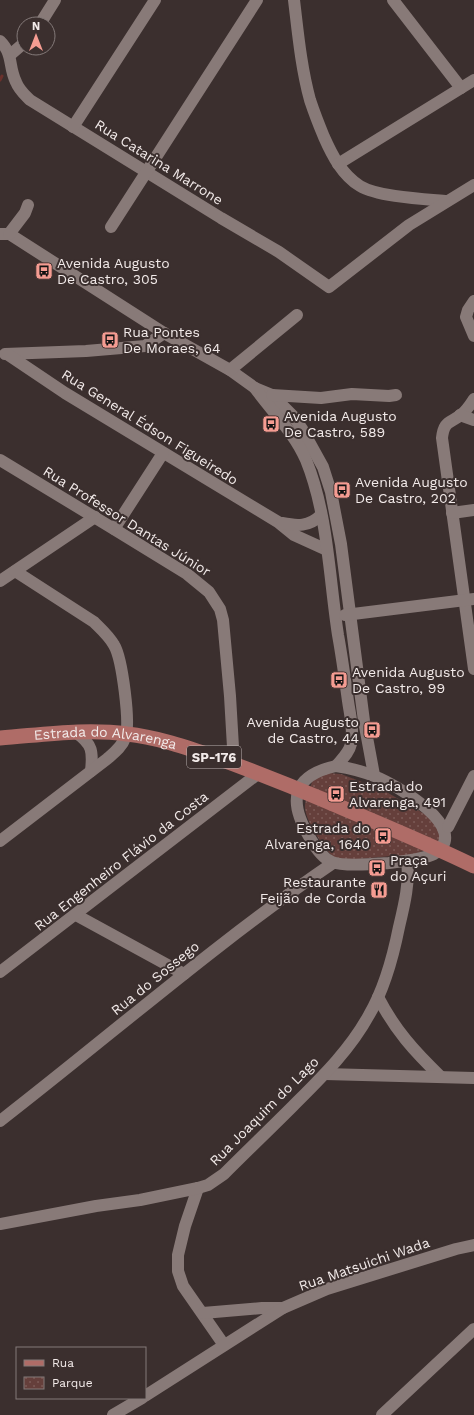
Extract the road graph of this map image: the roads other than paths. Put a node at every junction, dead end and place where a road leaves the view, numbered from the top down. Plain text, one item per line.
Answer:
1 (55, 0) edge
2 (155, 0) edge
3 (257, 0) edge
4 (294, 0) edge
5 (393, 0) edge
6 (45, 16) edge
7 (0, 41) edge
8 (16, 50) edge
9 (10, 55) junction
10 (474, 80) edge
11 (461, 88) junction
12 (73, 127) junction
13 (338, 164) junction
14 (147, 173) junction
15 (474, 185) edge
16 (447, 201) junction
17 (28, 205) dead end
18 (111, 227) dead end
19 (4, 234) edge
20 (471, 307) edge
21 (298, 315) dead end
22 (164, 333) junction
23 (473, 333) edge
24 (4, 354) edge
25 (230, 370) junction
26 (255, 388) junction
27 (272, 395) junction
28 (396, 395) dead end
29 (474, 399) edge
30 (460, 415) junction
31 (474, 420) edge
32 (163, 453) junction
33 (0, 460) edge
34 (474, 510) edge
35 (452, 513) junction
36 (321, 515) junction
37 (95, 517) junction
38 (278, 522) junction
39 (114, 529) junction
40 (327, 550) junction
41 (15, 571) junction
42 (0, 581) edge
43 (469, 599) edge
44 (351, 614) junction
45 (336, 617) junction
46 (474, 669) edge
47 (364, 721) junction
48 (351, 722) junction
49 (75, 732) junction
50 (126, 733) junction
51 (0, 738) edge
52 (234, 764) junction
53 (336, 766) junction
54 (91, 771) junction
55 (259, 773) junction
56 (374, 776) junction
57 (474, 777) edge
58 (298, 789) junction
59 (448, 827) junction
60 (2, 839) edge
61 (440, 850) junction
62 (407, 861) junction
63 (333, 863) junction
64 (474, 866) edge
65 (76, 915) junction
66 (0, 972) edge
67 (184, 974) junction
68 (378, 997) junction
69 (325, 1074) junction
70 (441, 1077) junction
71 (474, 1078) edge
72 (0, 1121) edge
73 (198, 1188) junction
74 (0, 1224) edge
75 (474, 1245) edge
76 (283, 1308) junction
77 (203, 1313) junction
78 (474, 1329) edge
79 (224, 1345) junction
80 (146, 1395) edge
81 (140, 1399) edge
82 (113, 1415) edge
83 (382, 1415) edge

1 - 6 street
2 - 12 street
3 - 14 street
4 - 13 street
5 - 11 street
7 - 9 street, Rua Catarina Marrone
8 - 9 street
9 - 12 street, Rua Catarina Marrone
10 - 11 street
11 - 13 street
12 - 14 street, Rua Catarina Marrone
13 - 16 street
14 - 16 street, Rua Catarina Marrone
14 - 18 street
15 - 16 street
17 - 19 street
19 - 22 street
20 - 23 street
21 - 25 street
22 - 24 street
22 - 25 street
24 - 32 street, Rua General Édson Figueiredo
25 - 26 street
26 - 27 street
26 - 36 street
27 - 28 street
27 - 44 street
29 - 30 street
30 - 31 street
30 - 35 street
32 - 38 street, Rua General Édson Figueiredo
32 - 39 street
33 - 37 street, Rua Professor Dantas Júnior
34 - 35 street
35 - 43 street
36 - 38 street, Rua General Édson Figueiredo
36 - 40 street
37 - 39 street, Rua Professor Dantas Júnior
37 - 41 street
38 - 40 street, Rua General Édson Figueiredo
39 - 52 street, Rua Professor Dantas Júnior
40 - 45 street
41 - 42 street
41 - 50 street
43 - 44 street
43 - 46 street
44 - 45 street
44 - 47 street
45 - 48 street
47 - 48 street
47 - 56 street
48 - 53 street
49 - 50 main road, Estrada do Alvarenga / SP-176
49 - 51 main road, Estrada do Alvarenga / SP-176
49 - 54 street
50 - 52 main road, Estrada do Alvarenga / SP-176
50 - 54 street
52 - 55 main road, Estrada do Alvarenga / SP-176
53 - 56 street
53 - 58 street
54 - 60 street
55 - 58 main road, Estrada do Alvarenga / SP-176
55 - 65 street, Rua Engenheiro Flávio da Costa
56 - 59 street
57 - 59 street
58 - 61 main road, Estrada do Alvarenga / SP-176
58 - 63 street
59 - 61 street
61 - 62 street
61 - 64 main road, Estrada do Alvarenga / SP-176
62 - 63 street
62 - 68 street, Rua Joaquim do Lago
63 - 67 street, Rua do Sossego
65 - 66 street, Rua Engenheiro Flávio da Costa
65 - 67 street
67 - 72 street, Rua do Sossego
68 - 69 street, Rua Joaquim do Lago
68 - 70 street
69 - 70 street
69 - 73 street, Rua Joaquim do Lago
70 - 71 street
73 - 74 street, Rua Joaquim do Lago
73 - 77 street
75 - 76 street, Rua Matsuichi Wada
76 - 77 street
76 - 79 street, Rua Matsuichi Wada
77 - 79 street
78 - 83 street
79 - 80 street, Rua Matsuichi Wada
81 - 82 street

